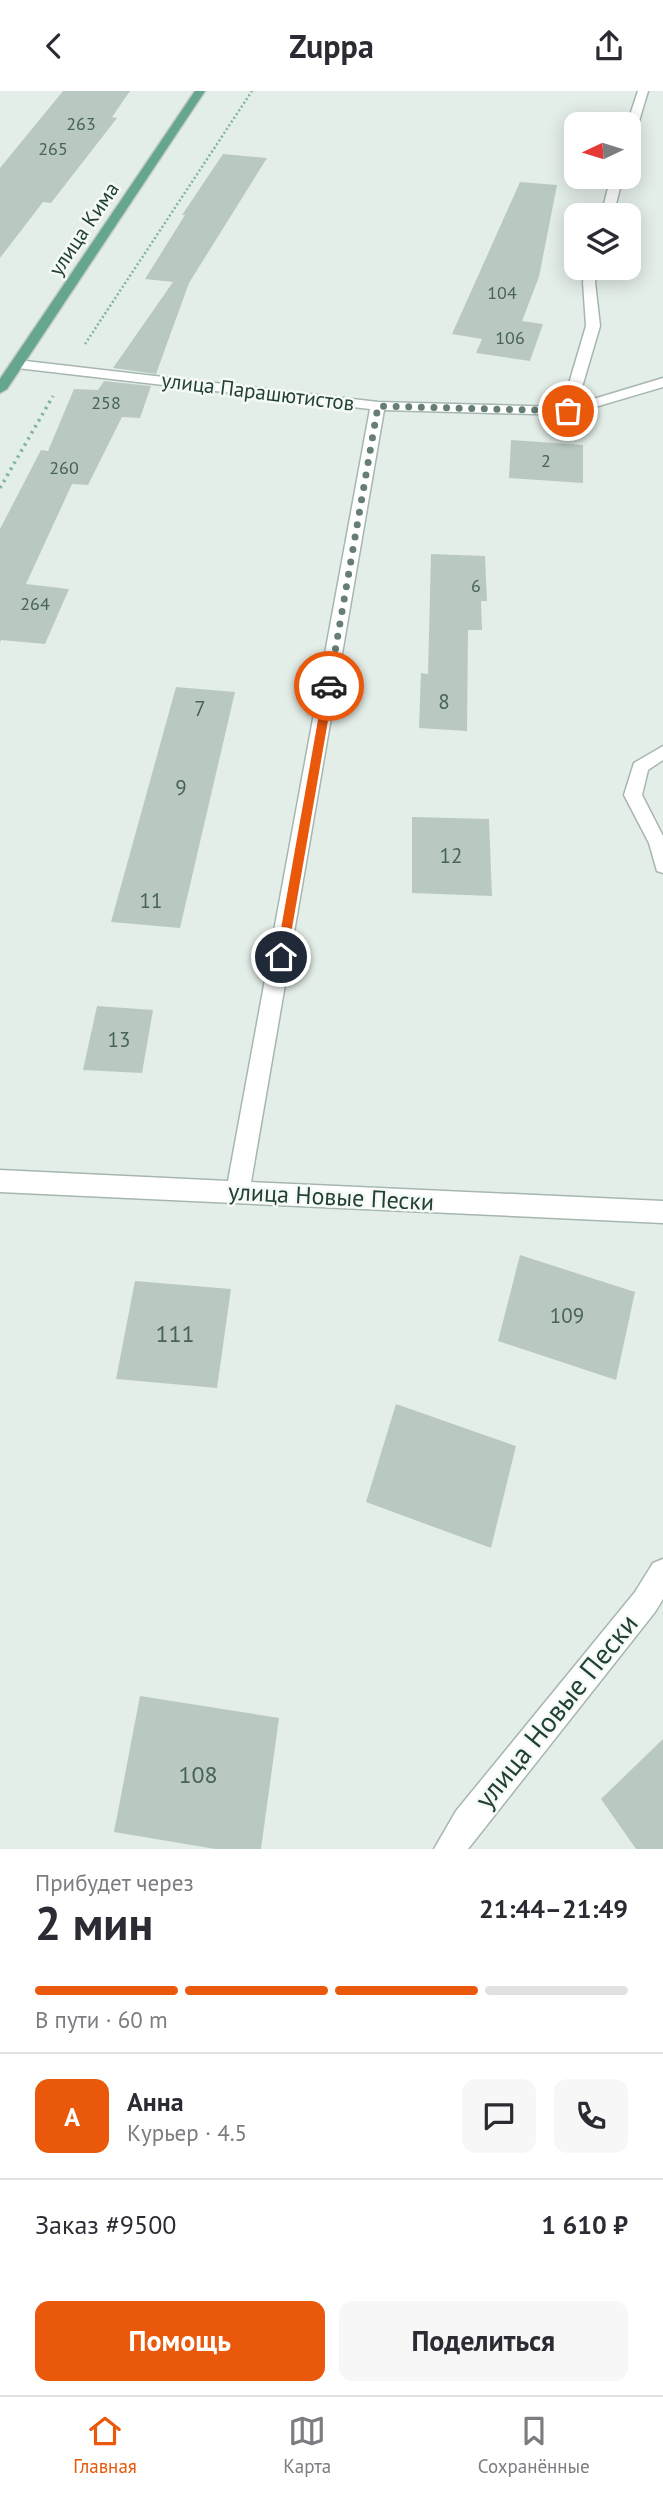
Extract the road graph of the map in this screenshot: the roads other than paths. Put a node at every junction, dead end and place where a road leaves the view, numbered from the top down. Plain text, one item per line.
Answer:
1 (200, 91) edge
2 (643, 91) edge
3 (636, 112) edge
4 (590, 280) edge
5 (17, 364) junction
6 (663, 382) edge
7 (0, 389) edge
8 (378, 406) junction
9 (568, 411) junction
10 (663, 752) edge
11 (663, 866) edge
12 (0, 1181) edge
13 (237, 1193) junction
14 (663, 1212) edge
15 (663, 1573) edge
16 (450, 1849) edge

1 - 5 main road, улица Кима
2 - 3 street
4 - 9 street
5 - 7 main road, улица Кима
5 - 8 street, улица Парашютистов
6 - 9 street, улица Парашютистов
8 - 9 street, улица Парашютистов
8 - 13 street
10 - 11 lane
12 - 13 street, улица Новые Пески
13 - 14 street, улица Новые Пески
15 - 16 street, улица Новые Пески

